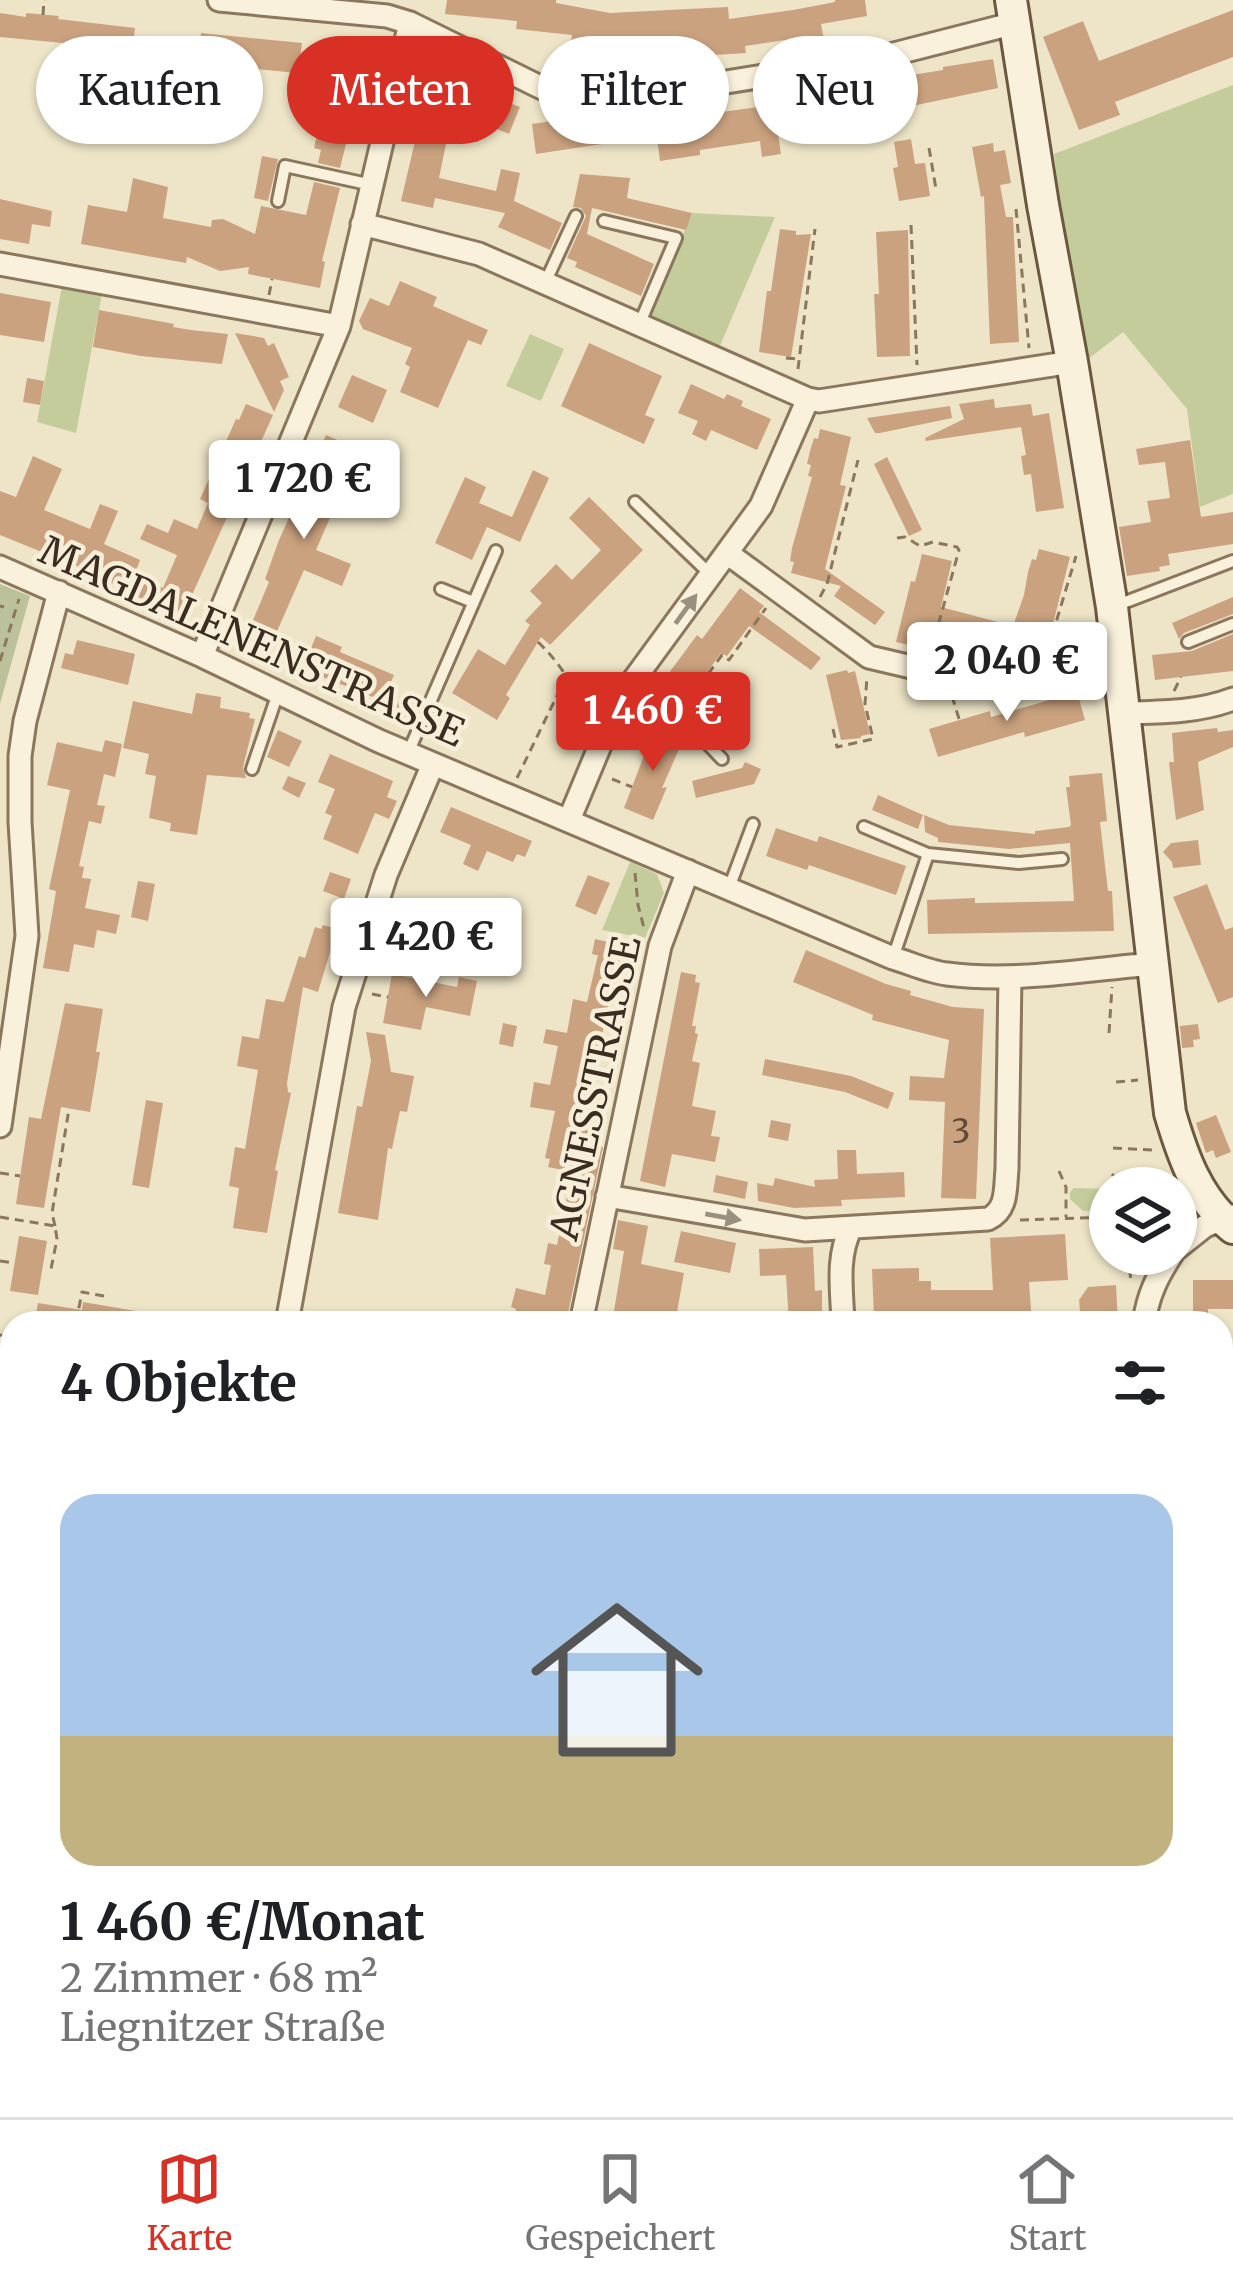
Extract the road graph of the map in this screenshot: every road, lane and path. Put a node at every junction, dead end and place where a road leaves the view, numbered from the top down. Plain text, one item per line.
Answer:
1 (44, 0) edge
2 (219, 0) edge
3 (1013, 12) edge
4 (408, 14) junction
5 (43, 15) dead end
6 (929, 148) dead end
7 (371, 185) junction
8 (936, 189) dead end
9 (278, 201) dead end
10 (1043, 206) junction
11 (576, 216) dead end
12 (604, 221) dead end
13 (362, 224) junction
14 (911, 225) dead end
15 (815, 230) dead end
16 (0, 265) edge
17 (545, 283) junction
18 (1025, 307) junction
19 (1017, 308) dead end
20 (639, 325) junction
21 (339, 326) junction
22 (795, 326) dead end
23 (803, 327) junction
24 (786, 358) dead end
25 (799, 360) junction
26 (1072, 362) junction
27 (1030, 368) junction
28 (918, 384) junction
29 (801, 397) junction
30 (845, 462) dead end
31 (635, 502) dead end
32 (897, 538) dead end
33 (496, 551) dead end
34 (727, 553) junction
35 (1233, 562) edge
36 (1106, 566) junction
37 (0, 567) edge
38 (711, 575) junction
39 (441, 589) dead end
40 (59, 592) junction
41 (778, 592) junction
42 (19, 598) dead end
43 (473, 602) junction
44 (1112, 607) junction
45 (810, 616) junction
46 (1233, 624) edge
47 (2, 641) edge
48 (538, 642) dead end
49 (1188, 642) dead end
50 (202, 656) junction
51 (869, 657) junction
52 (0, 661) edge
53 (1120, 662) junction
54 (926, 671) junction
55 (1040, 672) junction
56 (567, 675) junction
57 (636, 677) junction
58 (278, 693) junction
59 (1233, 699) edge
60 (619, 700) junction
61 (1126, 713) junction
62 (833, 729) dead end
63 (605, 733) junction
64 (408, 753) junction
65 (722, 759) dead end
66 (433, 764) junction
67 (252, 769) dead end
68 (590, 769) junction
69 (632, 788) dead end
70 (508, 796) junction
71 (568, 820) junction
72 (753, 824) dead end
73 (864, 827) dead end
74 (638, 850) junction
75 (928, 854) junction
76 (1062, 859) dead end
77 (688, 871) junction
78 (729, 888) junction
79 (661, 946) junction
80 (893, 958) junction
81 (1155, 964) junction
82 (1114, 967) junction
83 (1010, 977) junction
84 (1109, 1033) dead end
85 (69, 1109) dead end
86 (0, 1126) edge
87 (1113, 1148) dead end
88 (1182, 1150) junction
89 (1059, 1171) dead end
90 (0, 1173) edge
91 (20, 1176) dead end
92 (607, 1196) junction
93 (998, 1212) junction
94 (0, 1217) edge
95 (1089, 1218) edge
96 (1066, 1219) junction
97 (1230, 1221) edge
98 (55, 1226) junction
99 (850, 1228) junction
100 (1197, 1233) edge
101 (0, 1261) edge
102 (14, 1263) dead end
103 (50, 1274) dead end
104 (1161, 1275) edge
105 (110, 1297) dead end
106 (78, 1311) edge
107 (289, 1311) edge
108 (583, 1311) edge
109 (843, 1311) edge
110 (1146, 1311) edge

1 - 5 path
2 - 4 street
3 - 4 street
3 - 10 street
4 - 7 street
6 - 8 path
7 - 9 lane
7 - 13 street
10 - 18 path
10 - 26 street
11 - 17 lane
12 - 20 lane
13 - 17 street
13 - 21 street
14 - 28 path
15 - 23 path
16 - 21 street
17 - 20 street
18 - 19 path
18 - 27 path
20 - 29 street
21 - 50 street
22 - 23 path
23 - 25 path
24 - 25 path
25 - 29 path
26 - 27 street
26 - 36 street
27 - 28 street
28 - 29 street
29 - 34 street
30 - 45 path
31 - 38 lane
32 - 54 path
33 - 43 lane
34 - 38 street
34 - 41 street
35 - 44 lane
36 - 44 street
36 - 55 path
37 - 40 street, MAGDALENENSTRASSE
57 -> 38 street
39 - 43 lane
40 - 50 street, MAGDALENENSTRASSE
40 - 86 street
41 - 45 street
41 - 57 path
42 - 47 path
43 - 64 lane
44 - 53 street
45 - 51 street
46 - 49 lane
47 - 52 path
48 - 56 path
50 - 58 street, MAGDALENENSTRASSE
51 - 54 street
51 - 62 path
53 - 55 street
53 - 61 street
54 - 55 street
56 - 63 path
56 - 70 path
57 - 60 street
58 - 64 street, MAGDALENENSTRASSE
58 - 67 lane
59 - 61 street
60 - 63 street
60 - 65 lane
61 - 81 street
63 - 68 street
64 - 66 street, MAGDALENENSTRASSE
66 - 70 street, MAGDALENENSTRASSE
66 - 107 street
68 - 69 path
68 - 71 street
70 - 71 street, MAGDALENENSTRASSE
71 - 74 street, MAGDALENENSTRASSE
72 - 78 lane
73 - 75 lane
74 - 77 street, MAGDALENENSTRASSE
74 - 79 path
75 - 76 lane
75 - 80 lane
77 - 78 street, MAGDALENENSTRASSE
77 - 79 street, AGNESSTRASSE
78 - 80 street, MAGDALENENSTRASSE
79 - 92 street, AGNESSTRASSE
80 - 83 street, MAGDALENENSTRASSE
81 - 82 street, MAGDALENENSTRASSE
81 - 88 street
82 - 83 street, MAGDALENENSTRASSE
82 - 84 path
83 - 93 street
85 - 98 path
87 - 88 path
88 - 97 street
89 - 96 path
90 - 91 path
92 -> 99 street
92 - 108 street, AGNESSTRASSE
93 - 96 path
93 - 99 street
94 - 98 path
95 - 96 path
97 - 100 street
98 - 103 path
99 - 109 street
101 - 102 path
104 - 110 street
105 - 106 path

